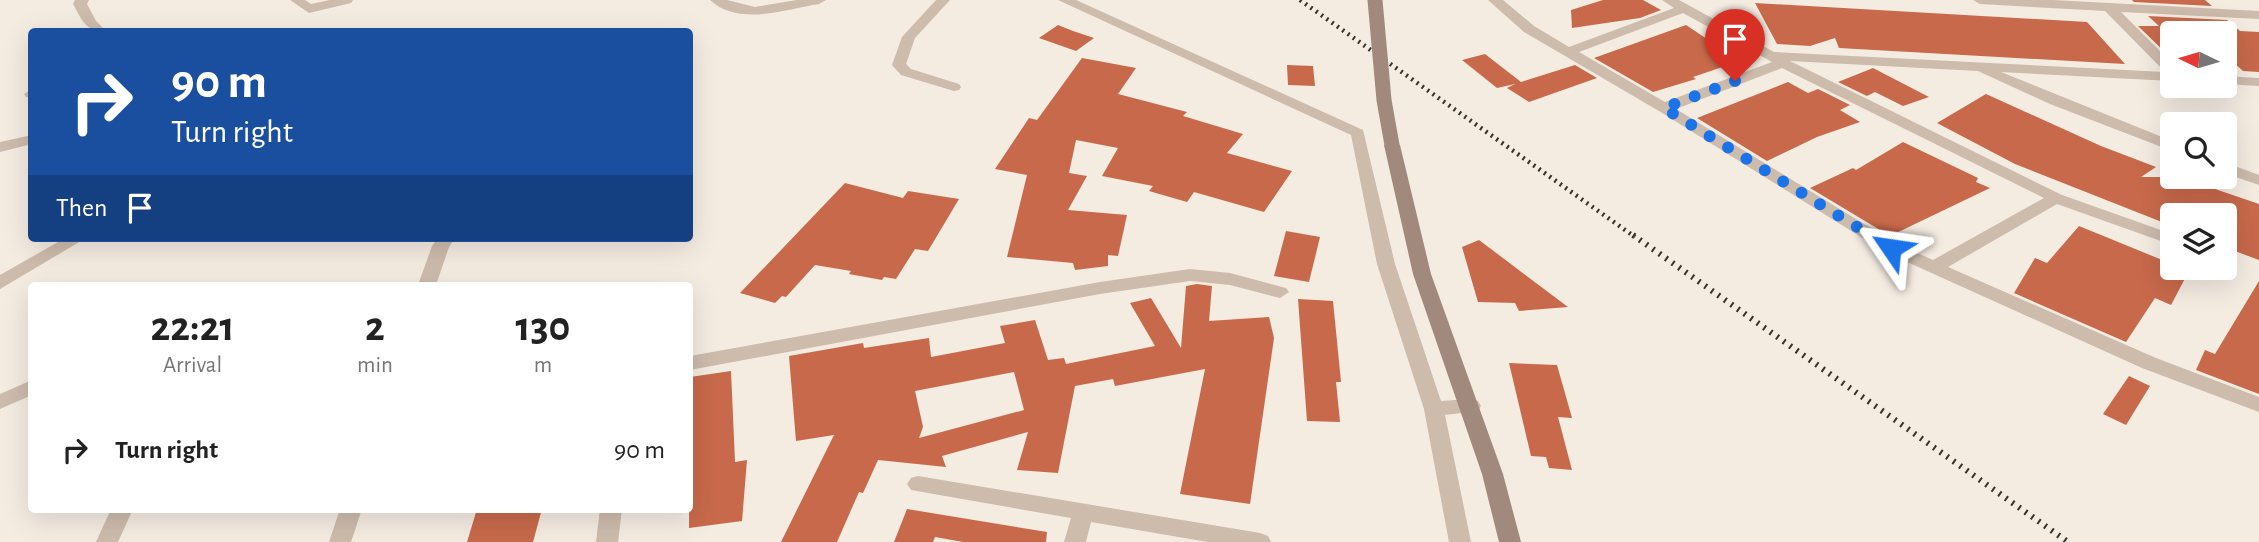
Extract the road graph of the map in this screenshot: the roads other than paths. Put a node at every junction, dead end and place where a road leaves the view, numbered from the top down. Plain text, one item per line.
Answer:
1 (82, 0) edge
2 (297, 0) edge
3 (346, 0) edge
4 (718, 0) edge
5 (819, 0) edge
6 (943, 0) edge
7 (1065, 0) edge
8 (1375, 0) edge
9 (1495, 0) edge
10 (1669, 0) edge
11 (1980, 0) edge
12 (2230, 0) edge
13 (2109, 7) junction
14 (1683, 9) junction
15 (2257, 15) edge
16 (96, 28) edge
17 (1567, 52) junction
18 (1768, 56) junction
19 (2160, 59) edge
20 (1783, 64) junction
21 (1971, 64) junction
22 (2160, 76) edge
23 (2237, 81) edge
24 (2259, 82) edge
25 (954, 87) dead end
26 (1664, 108) junction
27 (28, 140) edge
28 (2160, 141) edge
29 (0, 147) edge
30 (2237, 172) edge
31 (2259, 180) edge
32 (2056, 198) junction
33 (2160, 236) edge
34 (71, 242) edge
35 (444, 242) edge
36 (1934, 267) junction
37 (428, 282) edge
38 (0, 284) edge
39 (1280, 292) dead end
40 (693, 362) edge
41 (28, 389) edge
42 (0, 402) edge
43 (2259, 405) edge
44 (1471, 406) junction
45 (1434, 409) junction
46 (918, 484) dead end
47 (120, 513) edge
48 (350, 513) edge
49 (611, 513) edge
50 (1083, 513) junction
51 (107, 542) edge
52 (340, 542) edge
53 (607, 542) edge
54 (1075, 542) edge
55 (1260, 542) edge
56 (1460, 542) edge
57 (1510, 542) edge

1 - 16 street
2 - 3 street
4 - 5 street
6 - 25 street
7 - 45 street
8 - 44 main road, bridge
9 - 17 street
10 - 14 street
11 - 13 street
12 - 15 street
13 - 15 street
13 - 19 street
14 - 17 street
14 - 18 street
17 - 26 street
18 - 20 street
18 - 21 street
20 - 26 street
20 - 32 street
21 - 22 street
21 - 28 street
23 - 24 street
26 - 36 street
27 - 29 street
30 - 31 street
32 - 33 street
32 - 36 street
34 - 38 street
35 - 37 street
36 - 43 street
39 - 40 street
41 - 42 street
44 - 45 street
44 - 57 main road
45 - 56 street
46 - 50 street
47 - 51 street
48 - 52 street
49 - 53 street
50 - 54 street
50 - 55 street

